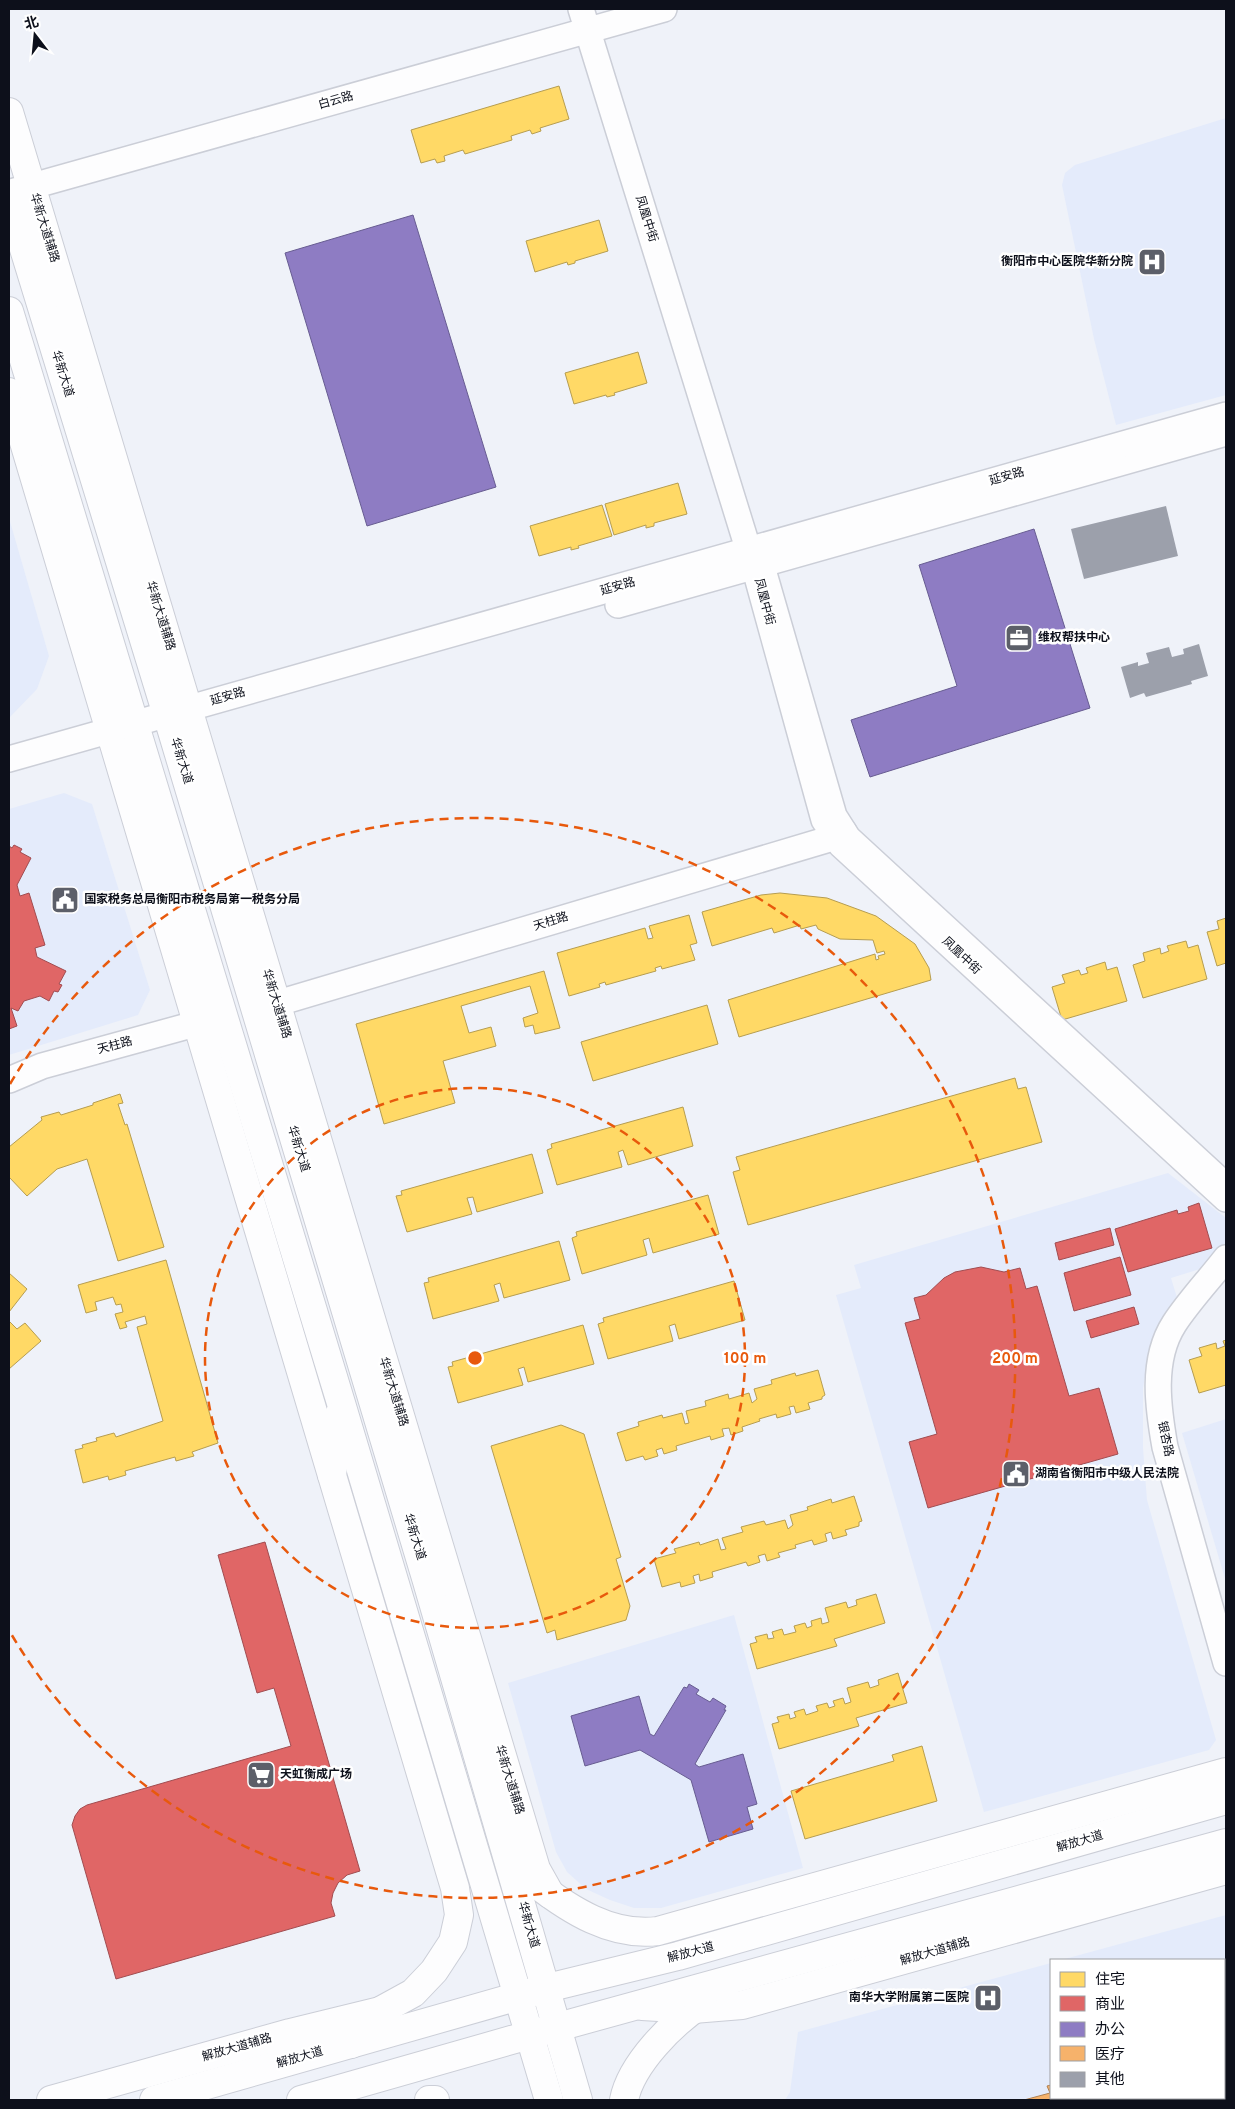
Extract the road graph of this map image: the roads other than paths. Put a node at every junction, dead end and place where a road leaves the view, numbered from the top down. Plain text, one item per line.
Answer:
1 (664, 9) edge
2 (592, 16) edge
3 (9, 112) edge
4 (17, 188) edge
5 (9, 311) edge
6 (9, 392) edge
7 (1226, 415) edge
8 (1226, 433) edge
9 (755, 557) junction
10 (180, 720) junction
11 (125, 735) junction
12 (9, 759) edge
13 (9, 777) edge
14 (840, 835) junction
15 (266, 1007) junction
16 (224, 1016) junction
17 (197, 1023) junction
18 (9, 1080) edge
19 (1226, 1186) edge
20 (1226, 1199) edge
21 (1226, 1258) edge
22 (341, 1403) junction
23 (332, 1475) junction
24 (437, 1575) junction
25 (1226, 1663) edge
26 (1219, 1778) edge
27 (1226, 1800) edge
28 (1225, 1850) edge
29 (510, 1863) junction
30 (550, 1894) junction
31 (739, 1978) junction
32 (547, 1988) junction
33 (518, 1997) junction
34 (640, 2006) junction
35 (693, 2009) junction
36 (382, 2010) junction
37 (424, 2024) junction
38 (558, 2028) junction
39 (529, 2035) junction
40 (351, 2044) junction
41 (51, 2100) edge
42 (154, 2100) edge
43 (301, 2100) edge
44 (429, 2100) edge
45 (435, 2100) edge
46 (549, 2100) edge
47 (578, 2100) edge
48 (624, 2100) edge

1 - 2 street, 白云路
2 - 4 street, 白云路
2 - 9 street, 凤凰中街
3 - 4 main road, 华新大道辅路
4 - 10 main road, 华新大道
5 - 11 main road
6 - 11 main road
7 - 9 street, 延安路
8 - 9 street, 延安路
9 - 10 street, 延安路
9 - 14 street, 凤凰中街
10 - 11 street, 延安路
10 - 15 main road, 华新大道
11 - 12 street, 延安路
11 - 13 street, 延安路
11 - 16 main road
11 - 17 main road
14 - 15 street, 天柱路
14 - 19 street, 凤凰中街
14 - 20 street, 凤凰中街
15 - 24 main road, 华新大道
16 - 17 street, 天柱路
16 - 22 main road
17 - 18 street, 天柱路
17 - 23 main road
21 - 25 street, 银杏路
22 - 23 main road
22 - 33 main road
23 - 36 main road
24 - 29 main road, 华新大道
24 - 30 main road, 华新大道辅路
26 - 30 main road
27 - 32 main road, 解放大道
28 - 31 main road
28 - 35 main road, 解放大道辅路
29 - 30 main road
29 - 32 main road, 华新大道
31 - 34 main road
31 - 35 main road
32 - 33 main road, 解放大道
32 - 38 main road, 华新大道
33 - 37 main road, 解放大道
33 - 39 main road
34 - 35 main road, 解放大道辅路
34 - 38 main road
35 - 48 main road
36 - 37 main road
36 - 40 main road
36 - 41 main road, 解放大道辅路
37 - 40 main road, 解放大道
38 - 39 main road
38 - 47 main road, 华新大道
39 - 43 main road
39 - 46 main road
40 - 42 main road, 解放大道
44 - 45 main road

